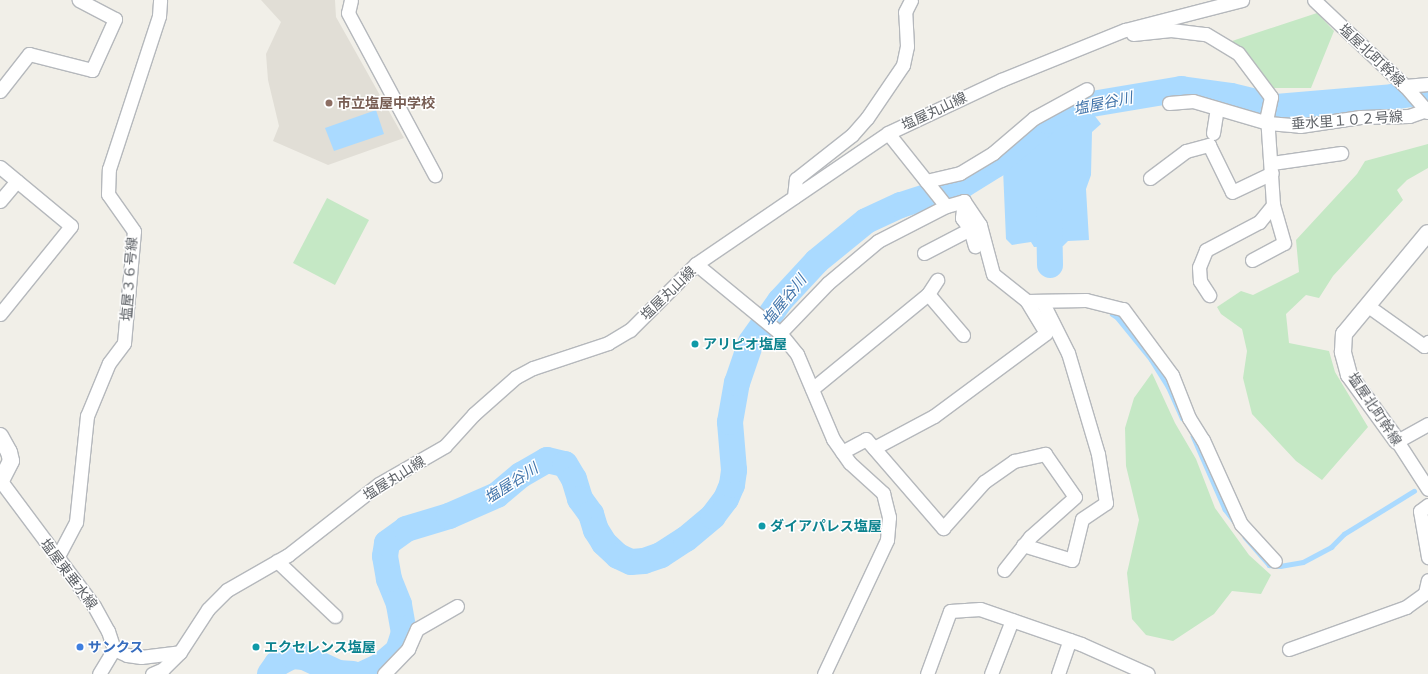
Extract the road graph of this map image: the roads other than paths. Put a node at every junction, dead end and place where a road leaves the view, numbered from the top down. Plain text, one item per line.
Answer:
1 (78, 0) edge
2 (160, 0) edge
3 (351, 0) edge
4 (911, 0) edge
5 (1242, 0) edge
6 (1314, 0) edge
7 (1125, 30) junction
8 (1428, 84) edge
9 (1405, 86) junction
10 (1087, 89) dead end
11 (0, 91) edge
12 (1169, 103) dead end
13 (1217, 108) junction
14 (1427, 111) edge
15 (1268, 120) junction
16 (888, 133) junction
17 (1212, 133) dead end
18 (1341, 153) dead end
19 (0, 166) edge
20 (1272, 168) junction
21 (435, 175) dead end
22 (1150, 178) dead end
23 (17, 181) junction
24 (926, 181) junction
25 (794, 197) junction
26 (0, 201) edge
27 (943, 201) junction
28 (964, 201) junction
29 (1272, 205) junction
30 (970, 229) junction
31 (1428, 233) edge
32 (975, 246) dead end
33 (924, 253) dead end
34 (1252, 260) dead end
35 (696, 264) junction
36 (937, 280) dead end
37 (928, 294) junction
38 (1209, 295) dead end
39 (1042, 300) junction
40 (1027, 301) junction
41 (1368, 306) junction
42 (0, 314) edge
43 (780, 333) junction
44 (963, 335) dead end
45 (1428, 342) edge
46 (812, 389) junction
47 (1428, 424) edge
48 (0, 436) edge
49 (1397, 441) junction
50 (874, 448) junction
51 (842, 452) junction
52 (1, 480) edge
53 (1428, 489) edge
54 (1428, 505) edge
55 (1023, 545) junction
56 (1428, 557) edge
57 (57, 558) junction
58 (277, 561) junction
59 (1275, 561) dead end
60 (1004, 570) dead end
61 (1428, 580) edge
62 (457, 606) dead end
63 (335, 616) dead end
64 (1012, 620) junction
65 (1070, 640) junction
66 (114, 649) junction
67 (1289, 649) dead end
68 (180, 652) junction
69 (1129, 670) edge
70 (99, 674) edge
71 (152, 674) edge
72 (384, 674) edge
73 (824, 674) edge
74 (927, 674) edge
75 (991, 674) edge
76 (1058, 674) edge
77 (1148, 674) edge

1 - 11 street
2 - 57 street, 塩屋３６号線
3 - 21 street
4 - 25 street
5 - 7 street, 塩屋丸山線
6 - 9 street, 塩屋北町幹線
7 - 15 street
7 - 16 street, 塩屋丸山線
8 - 9 street
9 - 14 street, 塩屋北町幹線
10 - 24 street
12 - 13 street, 垂水里１０２号線
13 - 15 street, 垂水里１０２号線
13 - 17 street
14 - 15 street, 垂水里１０２号線
15 - 20 street
16 - 24 street
16 - 25 street, 塩屋丸山線
18 - 20 street
19 - 23 street
20 - 22 street
20 - 29 street
23 - 26 street
23 - 42 street
24 - 27 street
25 - 35 street, 塩屋丸山線
27 - 28 street
27 - 43 street
28 - 30 street
28 - 40 street
29 - 34 street
29 - 38 street
30 - 32 street
30 - 33 street
31 - 41 street, 塩屋北町幹線
35 - 43 street
35 - 58 street, 塩屋丸山線
36 - 37 street
37 - 44 street
37 - 46 street
39 - 40 street
39 - 55 street
39 - 59 street
40 - 50 street
41 - 45 street
41 - 49 street, 塩屋北町幹線
43 - 46 street
46 - 51 street
47 - 49 street
48 - 52 street
49 - 53 street, 塩屋北町幹線
50 - 51 street
50 - 55 street
51 - 73 street
52 - 57 street, 塩屋東垂水線
54 - 56 street
55 - 60 street
57 - 66 street, 塩屋東垂水線
58 - 63 street
58 - 68 street, 塩屋丸山線
61 - 67 street
62 - 72 street
64 - 65 street
64 - 74 street
64 - 75 street
65 - 69 street
65 - 76 street
66 - 68 street
66 - 70 street
68 - 71 street, 塩屋丸山線
69 - 77 street

